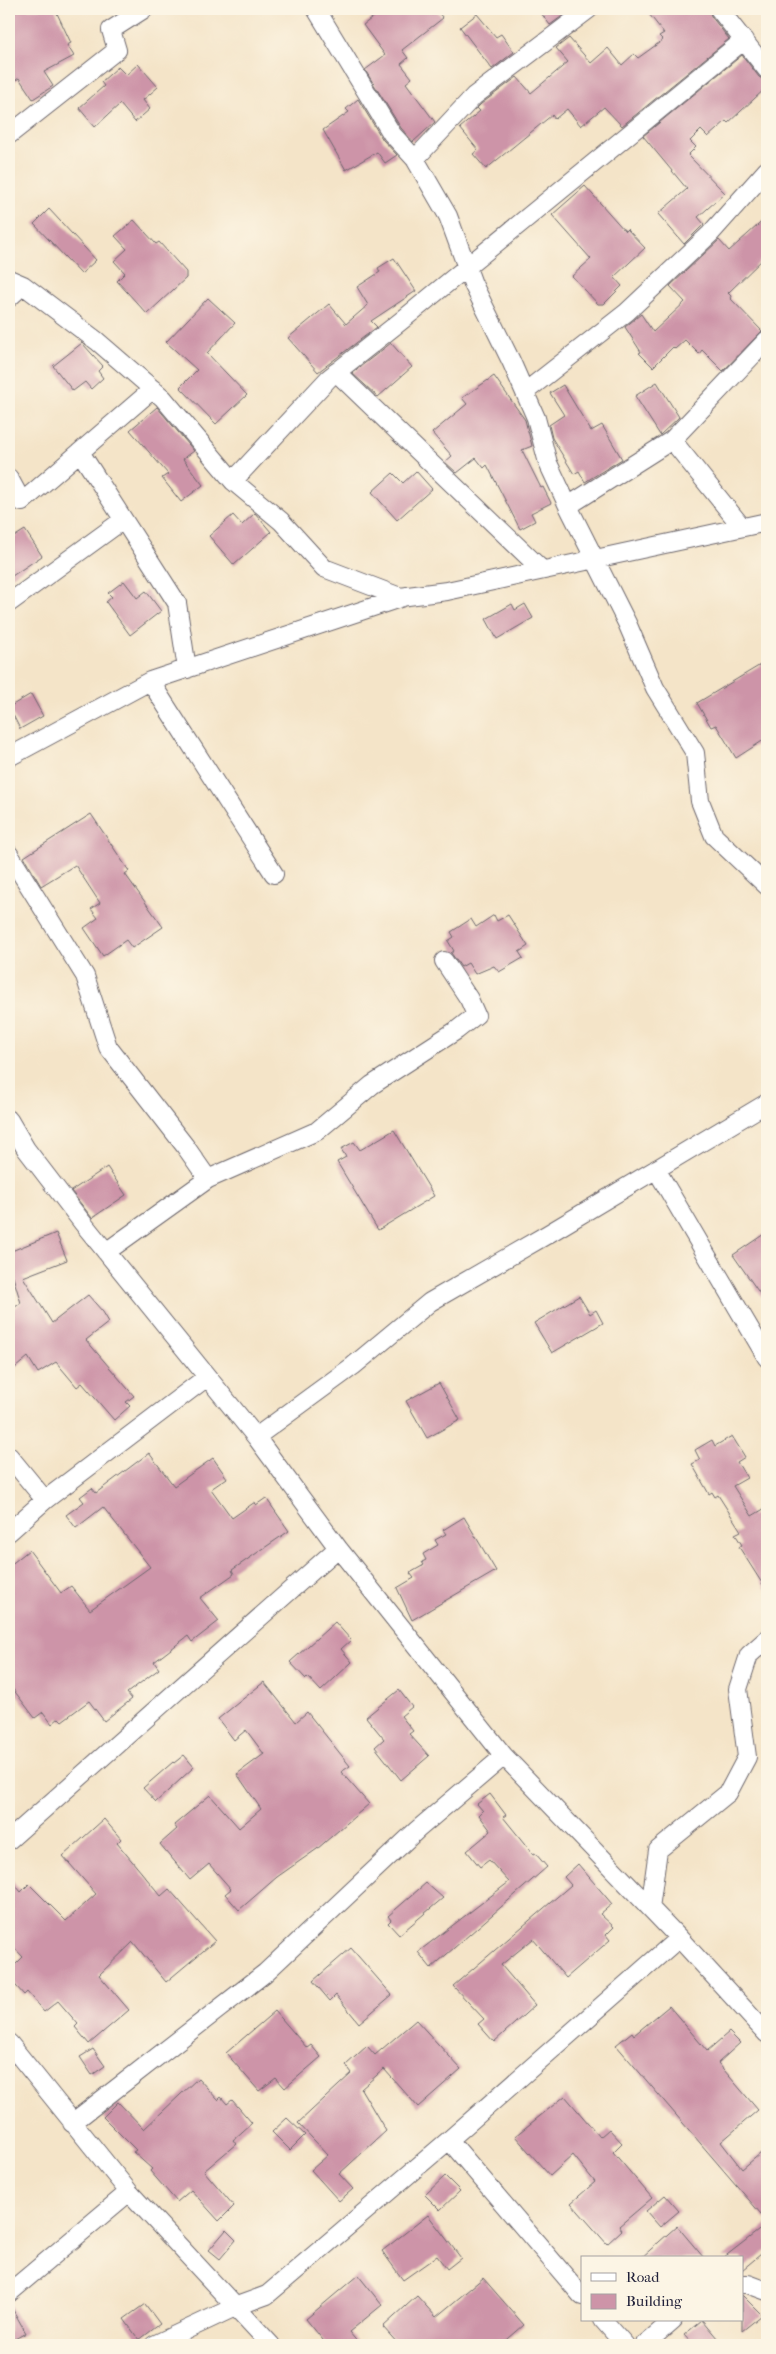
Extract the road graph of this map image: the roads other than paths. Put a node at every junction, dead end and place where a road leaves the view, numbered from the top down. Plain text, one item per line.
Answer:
1 (144, 9) edge
2 (316, 9) edge
3 (589, 9) edge
4 (719, 9) edge
5 (744, 40) junction
6 (767, 70) edge
7 (9, 135) edge
8 (415, 160) junction
9 (767, 170) edge
10 (467, 267) junction
11 (16, 282) edge
12 (9, 298) edge
13 (767, 340) edge
14 (336, 372) junction
15 (153, 389) junction
16 (525, 392) junction
17 (672, 440) junction
18 (80, 452) junction
19 (9, 478) edge
20 (233, 481) junction
21 (568, 506) junction
22 (123, 520) junction
23 (767, 522) edge
24 (742, 527) junction
25 (593, 559) junction
26 (542, 570) junction
27 (406, 596) junction
28 (9, 603) edge
29 (187, 669) junction
30 (150, 681) junction
31 (9, 757) edge
32 (9, 854) edge
33 (274, 874) dead end
34 (767, 886) edge
35 (444, 961) dead end
36 (767, 1103) edge
37 (9, 1120) edge
38 (656, 1169) junction
39 (208, 1180) junction
40 (106, 1252) junction
41 (767, 1358) edge
42 (207, 1377) junction
43 (256, 1438) junction
44 (9, 1456) edge
45 (45, 1500) junction
46 (9, 1532) edge
47 (338, 1548) junction
48 (767, 1639) edge
49 (504, 1756) junction
50 (9, 1840) edge
51 (650, 1908) junction
52 (679, 1938) junction
53 (767, 2034) edge
54 (9, 2043) edge
55 (72, 2123) junction
56 (449, 2140) junction
57 (128, 2192) junction
58 (744, 2284) edge
59 (767, 2291) edge
60 (9, 2293) edge
61 (581, 2295) edge
62 (237, 2306) junction
63 (606, 2322) edge
64 (671, 2322) edge
65 (154, 2345) edge
66 (272, 2345) edge
67 (625, 2345) edge
68 (644, 2345) edge

1 - 7 street
2 - 8 street
3 - 8 street
4 - 5 street
5 - 6 street
5 - 10 street
8 - 10 street
9 - 16 street
10 - 14 street
10 - 16 street
11 - 12 street
11 - 15 street
13 - 17 street
14 - 20 street
14 - 26 street
15 - 18 street
15 - 20 street
16 - 21 street
17 - 21 street
17 - 24 street
18 - 19 street
18 - 22 street
20 - 27 street
21 - 25 street
22 - 28 street
22 - 29 street
23 - 24 street
24 - 25 street
25 - 26 street
25 - 34 street
26 - 27 street
27 - 29 street
29 - 30 street
30 - 31 street
30 - 33 street
32 - 39 street
35 - 39 street
36 - 38 street
37 - 40 street
38 - 41 street
38 - 43 street
39 - 40 street
40 - 42 street
42 - 43 street
42 - 45 street
43 - 47 street
44 - 45 street
45 - 46 street
47 - 49 street
47 - 50 street
48 - 51 street
49 - 51 street
49 - 55 street
51 - 52 street
52 - 53 street
52 - 56 street
54 - 55 street
55 - 57 street
56 - 61 street
56 - 62 street
57 - 60 street
57 - 62 street
58 - 59 street
62 - 65 street
62 - 66 street
63 - 67 street
64 - 68 street

